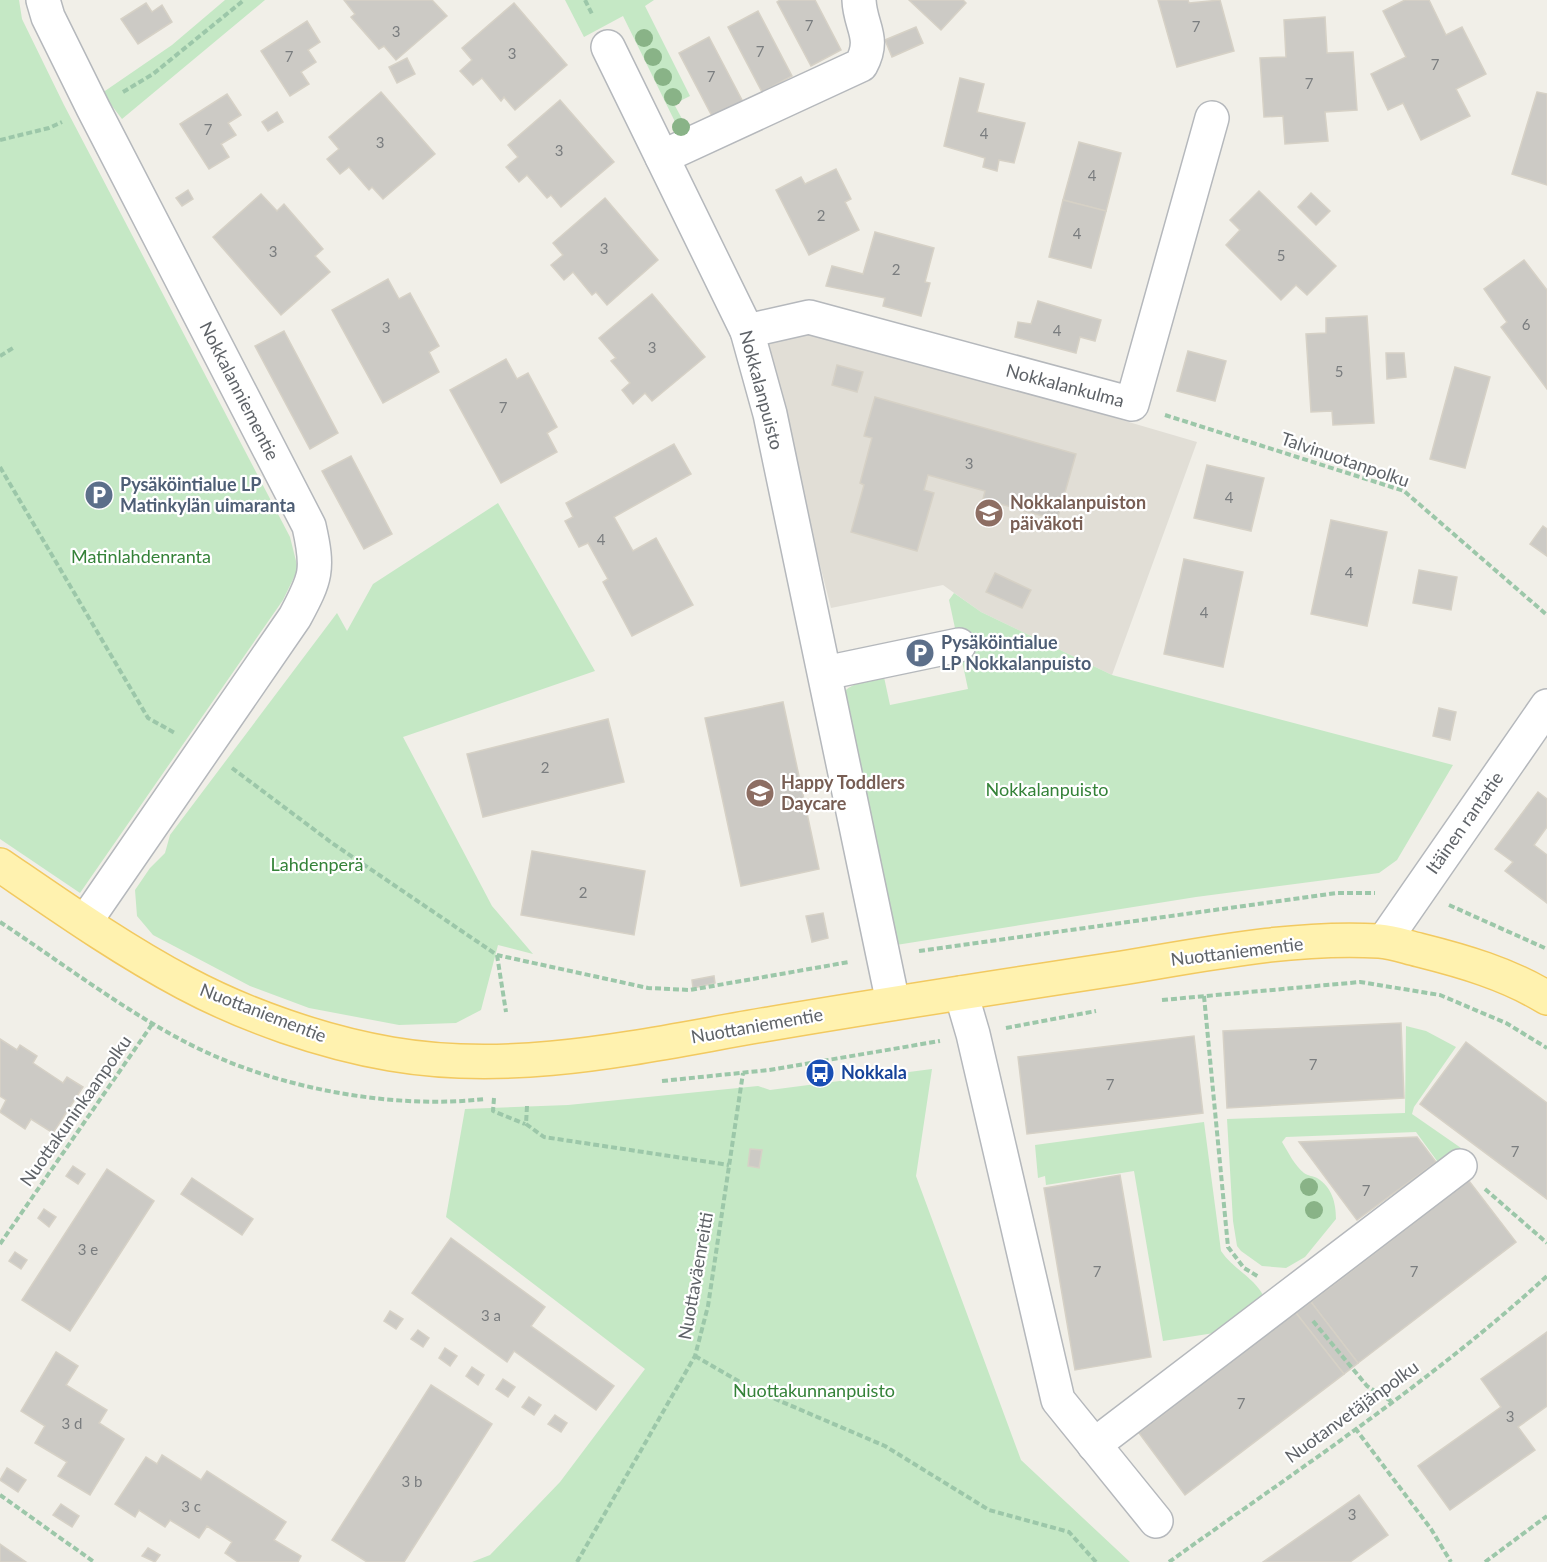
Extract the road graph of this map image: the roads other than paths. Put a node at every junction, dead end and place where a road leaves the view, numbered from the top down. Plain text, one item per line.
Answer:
1 (42, 0) edge
2 (859, 0) edge
3 (608, 47) dead end
4 (1212, 118) dead end
5 (662, 157) junction
6 (747, 331) junction
7 (959, 645) dead end
8 (825, 673) junction
9 (1547, 706) edge
10 (0, 866) edge
11 (85, 922) junction
12 (1384, 941) junction
13 (961, 993) junction
14 (1547, 998) edge
15 (893, 1004) junction
16 (1460, 1166) road end
17 (1094, 1445) junction
18 (1156, 1521) dead end

1 - 11 street, Nokkalanniementie
2 - 5 street
3 - 5 street, Nokkalanpuisto
4 - 6 street, Nokkalankulma
5 - 6 street, Nokkalanpuisto
6 - 8 street, Nokkalanpuisto
7 - 8 street
8 - 15 street, Nokkalanpuisto
9 - 12 street, Itäinen rantatie
10 - 11 main road, Nuottaniementie
11 - 15 main road, Nuottaniementie
12 - 13 main road, Nuottaniementie
12 - 14 main road, Nuottaniementie
13 - 15 main road, Nuottaniementie
13 - 17 street
16 - 17 street
17 - 18 street

